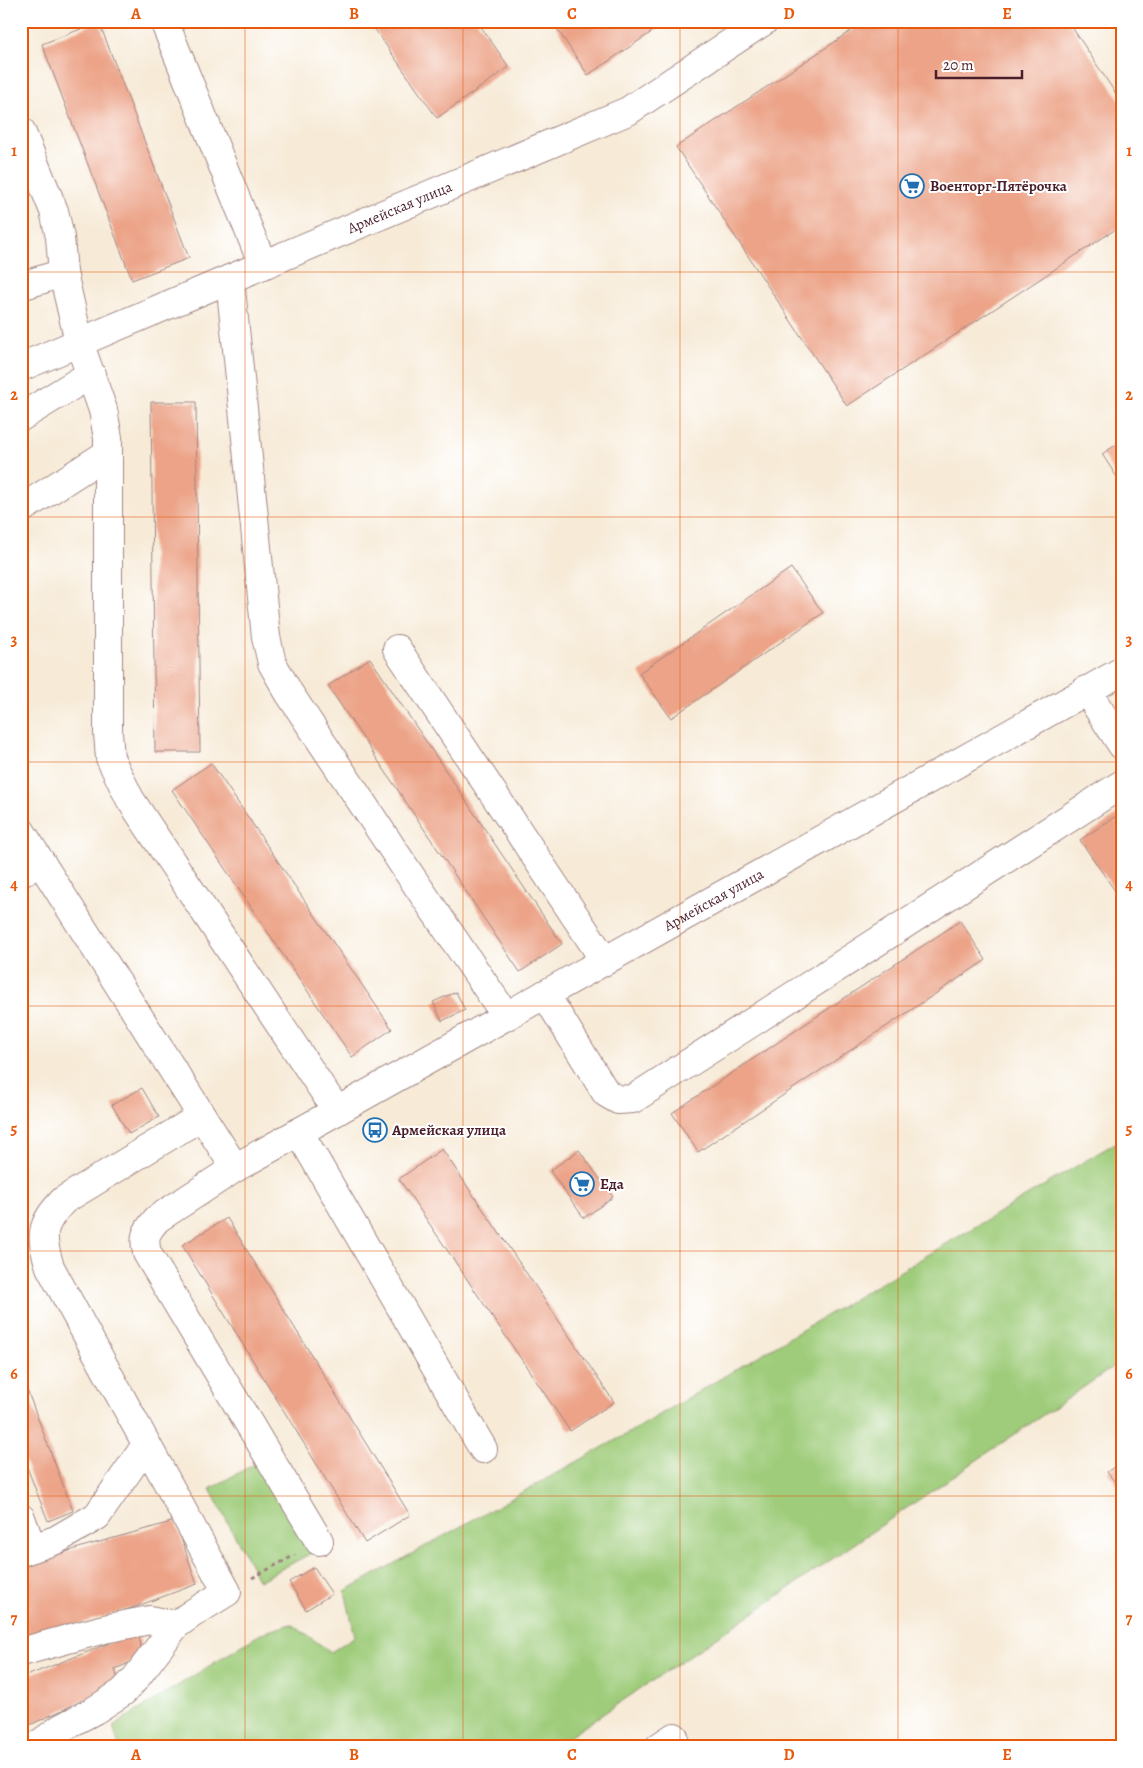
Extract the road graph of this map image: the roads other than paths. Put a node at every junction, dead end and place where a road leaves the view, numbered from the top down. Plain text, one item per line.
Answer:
1 (164, 21) edge
2 (764, 21) edge
3 (21, 131) edge
4 (264, 265) junction
5 (63, 274) junction
6 (230, 279) junction
7 (21, 286) edge
8 (80, 342) junction
9 (21, 367) edge
10 (90, 374) junction
11 (21, 416) edge
12 (108, 453) junction
13 (21, 509) edge
14 (397, 649) dead end
15 (1122, 670) edge
16 (1086, 690) junction
17 (1122, 745) edge
18 (1122, 784) edge
19 (21, 831) edge
20 (31, 867) edge
21 (605, 961) junction
22 (545, 994) junction
23 (506, 1016) junction
24 (337, 1111) junction
25 (202, 1116) junction
26 (298, 1132) junction
27 (235, 1168) junction
28 (146, 1445) junction
29 (483, 1450) dead end
30 (21, 1518) edge
31 (319, 1541) road end
32 (27, 1550) edge
33 (176, 1625) junction
34 (21, 1652) edge
35 (35, 1747) edge

1 - 4 street
2 - 4 street, Армейская улица
3 - 5 street
4 - 6 street, Армейская улица
5 - 7 street
5 - 8 street
6 - 8 street, Армейская улица
6 - 23 street
8 - 9 street, Армейская улица
8 - 10 street
10 - 11 street
10 - 12 street
12 - 13 street
12 - 24 street
14 - 21 street
15 - 16 street, Армейская улица
16 - 17 street
16 - 21 street, Армейская улица
18 - 22 street
19 - 20 street
20 - 25 street
21 - 22 street, Армейская улица
22 - 23 street, Армейская улица
23 - 24 street, Армейская улица
24 - 26 street, Армейская улица
25 - 27 street
25 - 28 street
26 - 27 street, Армейская улица
26 - 29 street
27 - 31 street, Армейская улица
28 - 32 street
28 - 33 street
30 - 32 street
33 - 34 street
33 - 35 street

